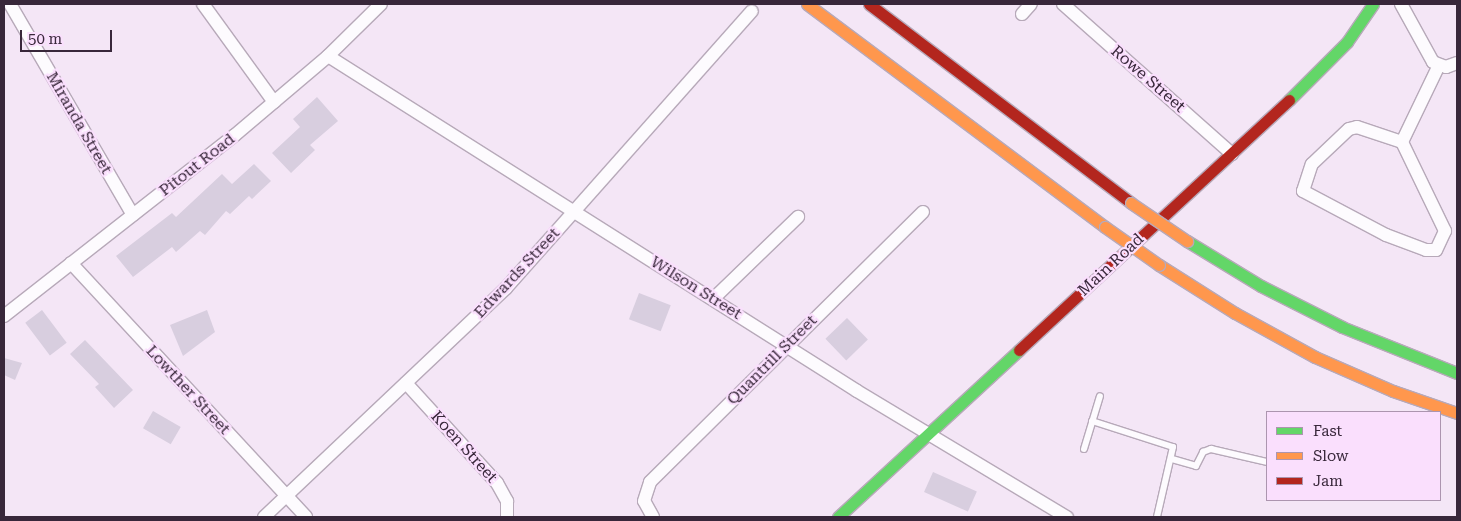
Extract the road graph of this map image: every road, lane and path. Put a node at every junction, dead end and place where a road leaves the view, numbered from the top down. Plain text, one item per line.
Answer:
1 (10, 4) edge
2 (203, 4) edge
3 (381, 4) edge
4 (807, 4) edge
5 (870, 4) edge
6 (1030, 4) edge
7 (1063, 4) edge
8 (1373, 4) edge
9 (1402, 4) edge
10 (752, 11) dead end
11 (1022, 14) dead end
12 (328, 56) junction
13 (1457, 63) edge
14 (1439, 65) junction
15 (274, 102) junction
16 (1402, 142) junction
17 (1232, 154) junction
18 (574, 211) junction
19 (922, 212) dead end
20 (133, 215) junction
21 (798, 217) dead end
22 (71, 263) junction
23 (714, 298) junction
24 (4, 316) edge
25 (787, 346) junction
26 (1456, 373) edge
27 (406, 383) junction
28 (1100, 396) dead end
29 (1457, 414) edge
30 (1092, 421) junction
31 (930, 433) junction
32 (1084, 449) dead end
33 (1172, 460) junction
34 (1266, 462) edge
35 (286, 497) junction
36 (264, 517) edge
37 (306, 517) edge
38 (507, 517) edge
39 (653, 517) edge
40 (838, 517) edge
41 (1067, 517) edge
42 (1156, 517) edge

1 - 20 street, Miranda Street
2 - 15 street
3 - 12 street, Pitout Road
4 - 29 main road, bridge
5 - 26 main road, bridge
6 - 11 street
7 - 17 street, Rowe Street
8 - 17 main road, Main Road
9 - 14 street
10 - 18 street, Edwards Street
12 - 15 street, Pitout Road
12 - 18 street, Wilson Street
13 - 14 street
14 - 16 street
15 - 20 street, Pitout Road
16 - 16 street
17 - 31 main road, Main Road
18 - 23 street, Wilson Street
18 - 27 street, Edwards Street
19 - 25 street, Quantrill Street
20 - 22 street, Pitout Road
21 - 23 street
22 - 24 street, Pitout Road
22 - 35 street, Lowther Street
23 - 25 street, Wilson Street
25 - 31 street, Wilson Street
25 - 39 street, Quantrill Street
27 - 35 street, Edwards Street
27 - 38 street, Koen Street
28 - 30 lane
30 - 32 lane
30 - 33 lane
31 - 40 main road, Main Road
31 - 41 street, Wilson Street
33 - 34 lane
33 - 42 lane
35 - 36 street, Edwards Street
35 - 37 street, Lowther Street

